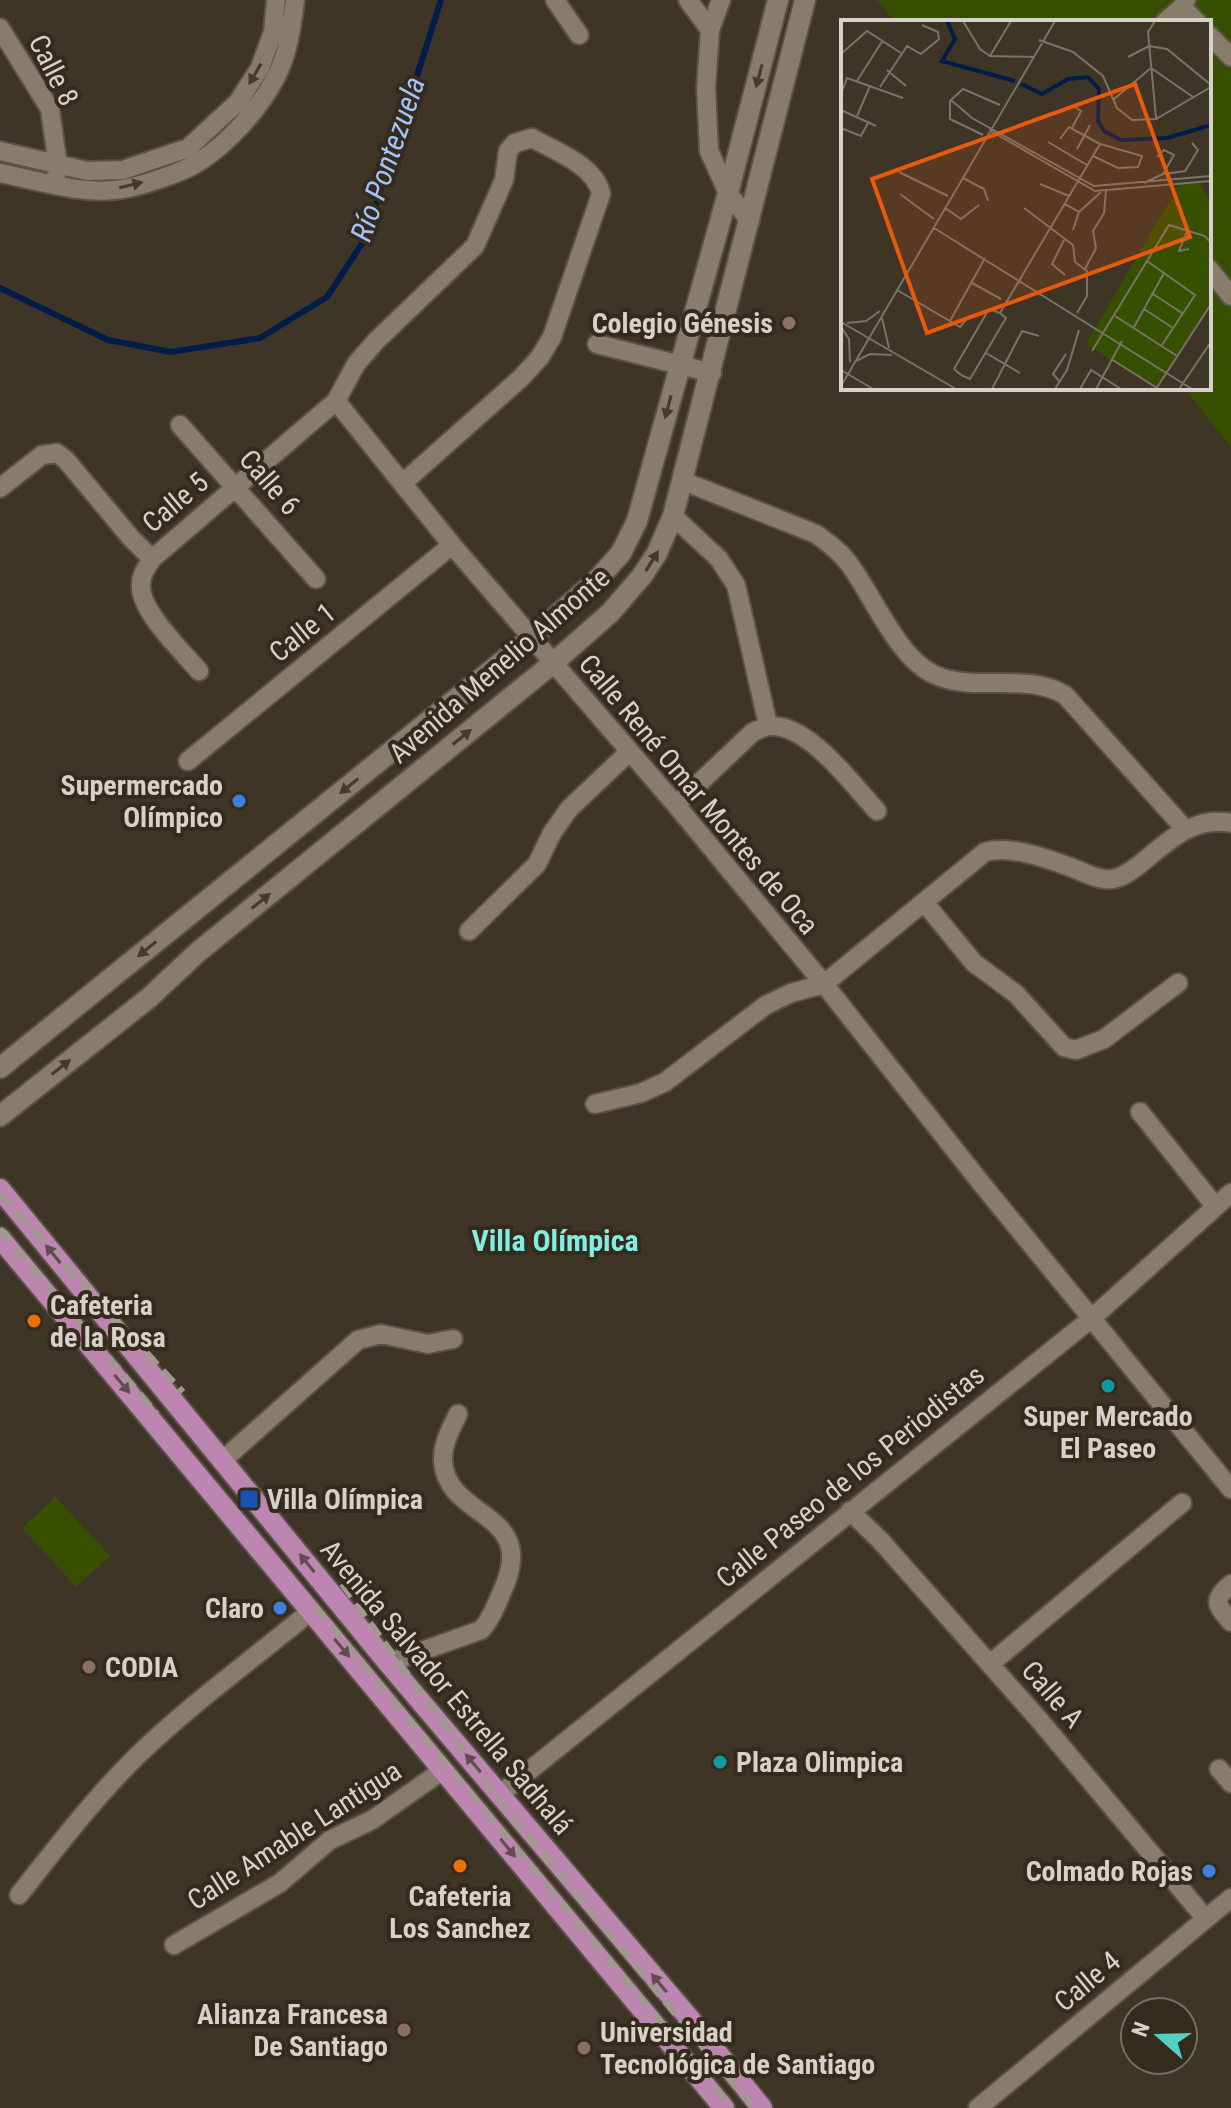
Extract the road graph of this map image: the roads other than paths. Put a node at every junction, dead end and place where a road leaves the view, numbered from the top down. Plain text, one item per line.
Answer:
1 (276, 0) edge
2 (295, 0) edge
3 (555, 0) edge
4 (688, 0) edge
5 (721, 0) edge
6 (778, 0) edge
7 (805, 0) edge
8 (1184, 4) edge
9 (1167, 20) edge
10 (0, 28) edge
11 (710, 30) junction
12 (579, 35) dead end
13 (1211, 37) edge
14 (1231, 57) edge
15 (0, 151) edge
16 (58, 166) junction
17 (0, 173) edge
18 (54, 186) junction
19 (728, 193) junction
20 (750, 221) junction
21 (1211, 271) edge
22 (1231, 296) edge
23 (597, 344) dead end
24 (680, 365) junction
25 (712, 373) junction
26 (336, 401) junction
27 (180, 425) dead end
28 (683, 481) junction
29 (404, 482) junction
30 (237, 486) junction
31 (0, 488) edge
32 (673, 516) junction
33 (452, 545) junction
34 (152, 559) junction
35 (316, 579) dead end
36 (530, 639) junction
37 (552, 664) junction
38 (199, 671) dead end
39 (768, 725) junction
40 (629, 752) junction
41 (188, 761) dead end
42 (676, 805) junction
43 (877, 811) dead end
44 (1231, 823) edge
45 (1185, 829) junction
46 (924, 902) junction
47 (469, 931) dead end
48 (1178, 983) dead end
49 (824, 984) junction
50 (0, 1068) edge
51 (595, 1104) dead end
52 (1140, 1112) dead end
53 (0, 1116) edge
54 (0, 1189) edge
55 (1231, 1193) edge
56 (1215, 1206) junction
57 (0, 1238) edge
58 (1092, 1318) junction
59 (453, 1339) dead end
60 (458, 1414) dead end
61 (223, 1460) junction
62 (1231, 1489) edge
63 (1182, 1503) dead end
64 (850, 1511) junction
65 (1231, 1584) edge
66 (311, 1611) junction
67 (1231, 1622) edge
68 (388, 1663) junction
69 (990, 1664) junction
70 (443, 1770) junction
71 (499, 1795) junction
72 (19, 1895) dead end
73 (1231, 1898) edge
74 (1206, 1919) junction
75 (174, 1945) dead end
76 (724, 2108) edge
77 (762, 2108) edge
78 (978, 2108) edge

1 -> 16 street
18 -> 2 street
3 - 12 street
4 - 11 street
5 - 11 street
6 -> 19 street, Avenida Menelio Almonte
7 - 20 street, Avenida Menelio Almonte
8 - 9 street
10 - 16 street, Calle 8
11 - 19 street
13 - 14 street
15 - 16 street
16 - 18 street, Calle 8
17 - 18 street
19 - 20 street
19 - 24 street, Avenida Menelio Almonte
20 - 25 street, Avenida Menelio Almonte
21 - 22 street
23 - 24 street
24 - 25 street
24 -> 36 street, Avenida Menelio Almonte
25 - 28 street, Avenida Menelio Almonte
26 - 29 street, Calle René Omar Montes de Oca
26 - 29 street
26 - 30 street, Calle 5
27 - 30 street, Calle 6
28 - 32 street, Avenida Menelio Almonte
28 - 45 street
29 - 33 street, Calle René Omar Montes de Oca
30 - 34 street, Calle 5
30 - 35 street, Calle 6
31 - 34 street
37 -> 32 street, Avenida Menelio Almonte
32 - 39 street
33 - 36 street, Calle René Omar Montes de Oca
33 - 41 street, Calle 1
34 - 38 street, Calle 5
36 - 37 street, Calle René Omar Montes de Oca
36 -> 50 street, Avenida Menelio Almonte
37 - 40 street, Calle René Omar Montes de Oca
53 -> 37 street, Avenida Menelio Almonte
39 - 42 street
39 - 43 street
40 - 42 street, Calle René Omar Montes de Oca
40 - 47 street
42 - 49 street, Calle René Omar Montes de Oca
44 - 45 street
45 - 46 street
46 - 48 street
46 - 49 street
49 - 51 street
49 - 58 street, Calle René Omar Montes de Oca
52 - 56 street
61 -> 54 main road, Avenida Salvador Estrella Sadhalá
55 - 56 street, Calle Paseo de los Periodistas
56 - 58 street, Calle Paseo de los Periodistas
57 -> 66 main road, Avenida Salvador Estrella Sadhalá
58 - 62 street, Calle René Omar Montes de Oca
58 - 64 street, Calle Paseo de los Periodistas
59 - 61 street
60 - 68 street
68 -> 61 main road, Avenida Salvador Estrella Sadhalá
63 - 69 street
64 - 69 street, Calle A
64 - 71 street, Calle Paseo de los Periodistas
65 - 67 street
66 -> 70 main road, Avenida Salvador Estrella Sadhalá
66 - 72 street
71 -> 68 main road, Avenida Salvador Estrella Sadhalá
69 - 74 street, Calle A
70 - 75 street, Calle Amable Lantigua
70 -> 76 main road, Avenida Salvador Estrella Sadhalá
77 -> 71 main road, Avenida Salvador Estrella Sadhalá
73 - 74 street, Calle 4
74 - 78 street, Calle 4

